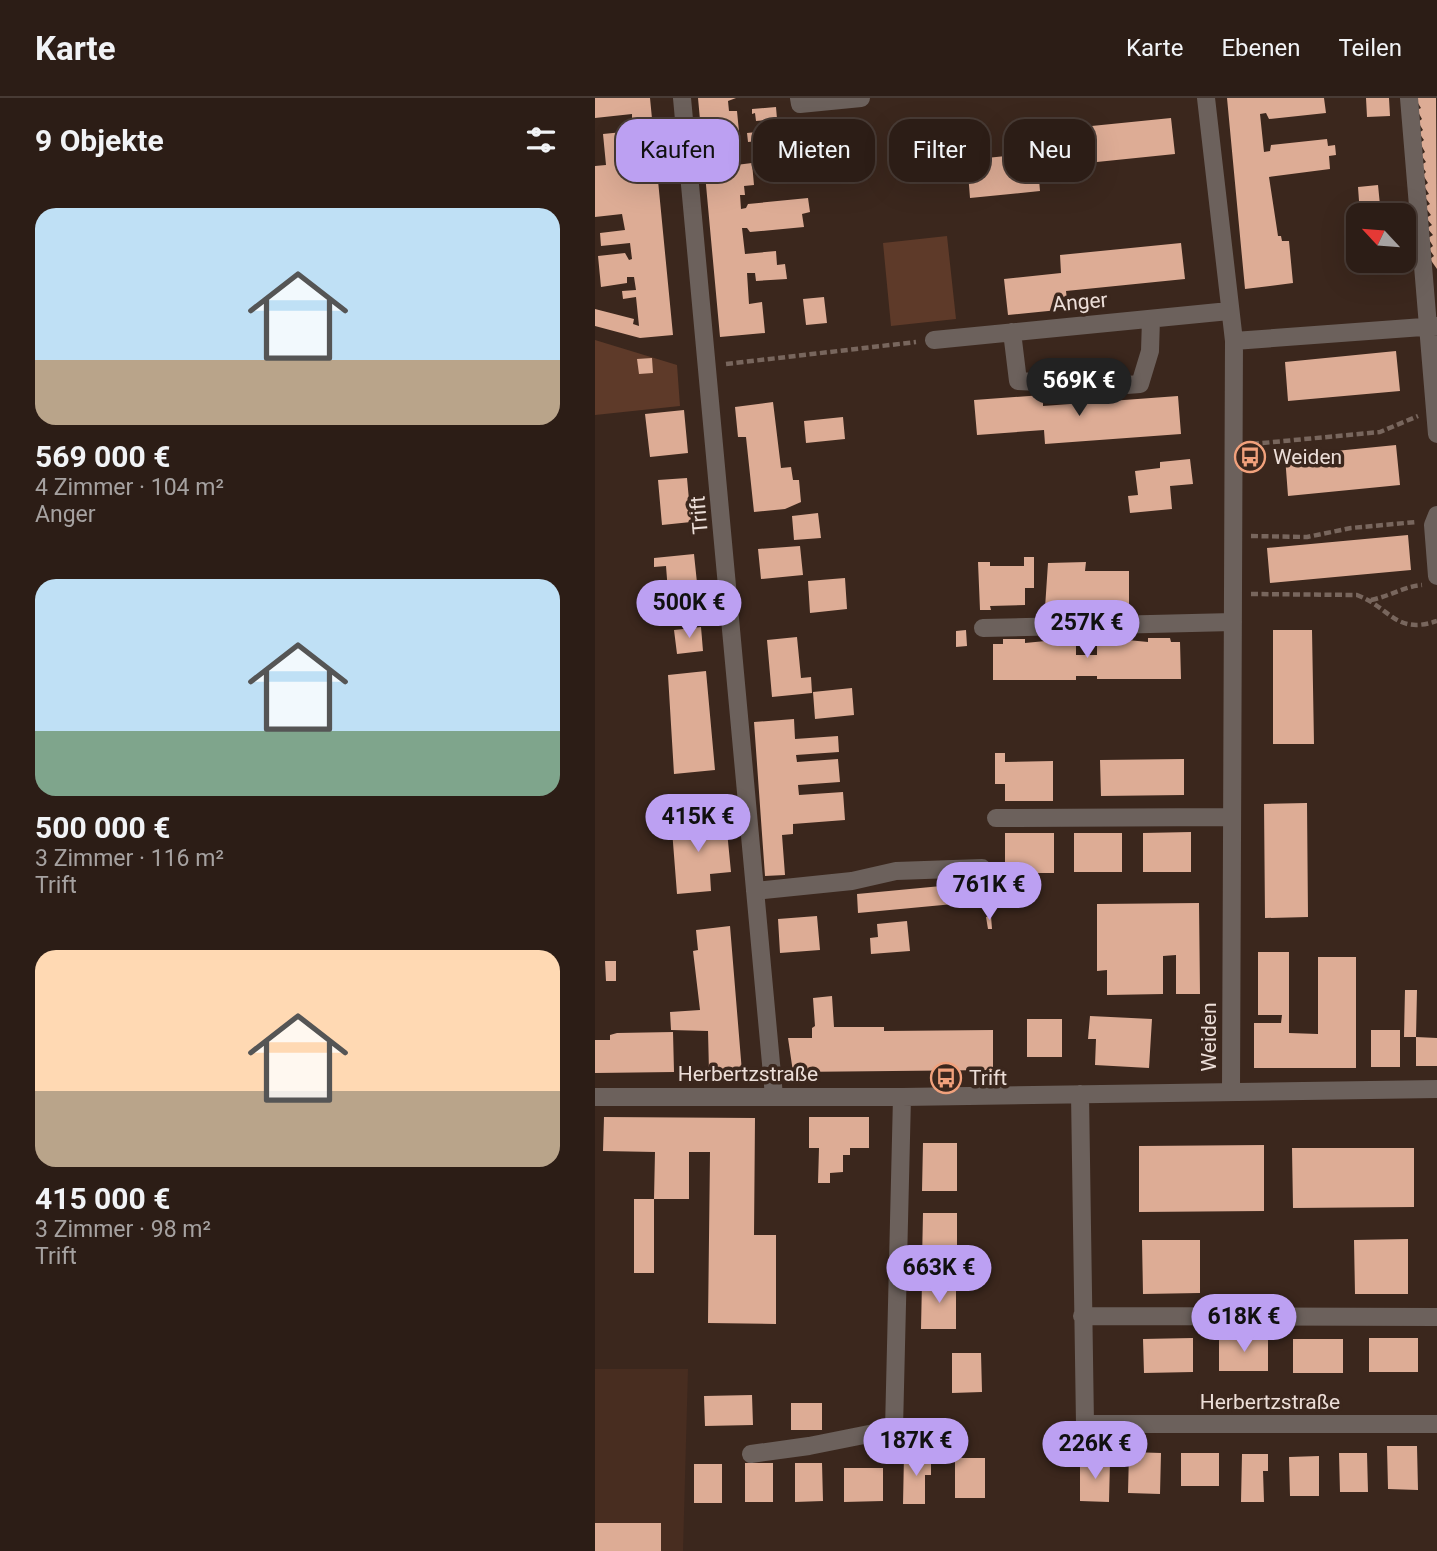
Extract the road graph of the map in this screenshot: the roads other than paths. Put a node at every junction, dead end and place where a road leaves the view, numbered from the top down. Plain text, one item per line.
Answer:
1 (682, 98) edge
2 (799, 98) edge
3 (861, 98) edge
4 (1206, 98) edge
5 (1409, 98) edge
6 (1229, 311) junction
7 (1151, 319) junction
8 (1433, 327) edge
9 (1012, 332) junction
10 (934, 340) road end
11 (1234, 341) junction
12 (1436, 409) edge
13 (1437, 434) edge
14 (1435, 520) edge
15 (1431, 581) edge
16 (1233, 622) junction
17 (983, 628) dead end
18 (1232, 817) junction
19 (996, 818) dead end
20 (982, 868) dead end
21 (755, 891) junction
22 (1437, 1089) edge
23 (1231, 1090) junction
24 (1080, 1094) junction
25 (774, 1096) junction
26 (595, 1097) edge
27 (902, 1097) junction
28 (1082, 1316) junction
29 (1437, 1317) edge
30 (1437, 1424) edge
31 (751, 1454) dead end

1 - 21 street, Trift
2 - 3 street
4 - 6 street, Weiden
5 - 8 street
6 - 7 street, Anger
6 - 11 street, Weiden
7 - 9 street, Anger
7 - 9 street
8 - 11 street
8 - 12 street
9 - 10 street, Anger
11 - 16 street, Weiden
12 - 13 street
14 - 15 street
16 - 17 street
16 - 18 street, Weiden
18 - 19 street
18 - 23 street, Weiden
20 - 21 street
21 - 25 street, Trift
22 - 23 street, Herbertzstraße
23 - 24 street, Herbertzstraße
24 - 27 street, Herbertzstraße
24 - 28 street, Herbertzstraße
25 - 26 street, Herbertzstraße
25 - 27 street, Herbertzstraße
27 - 31 street
28 - 29 street
28 - 30 street, Herbertzstraße

